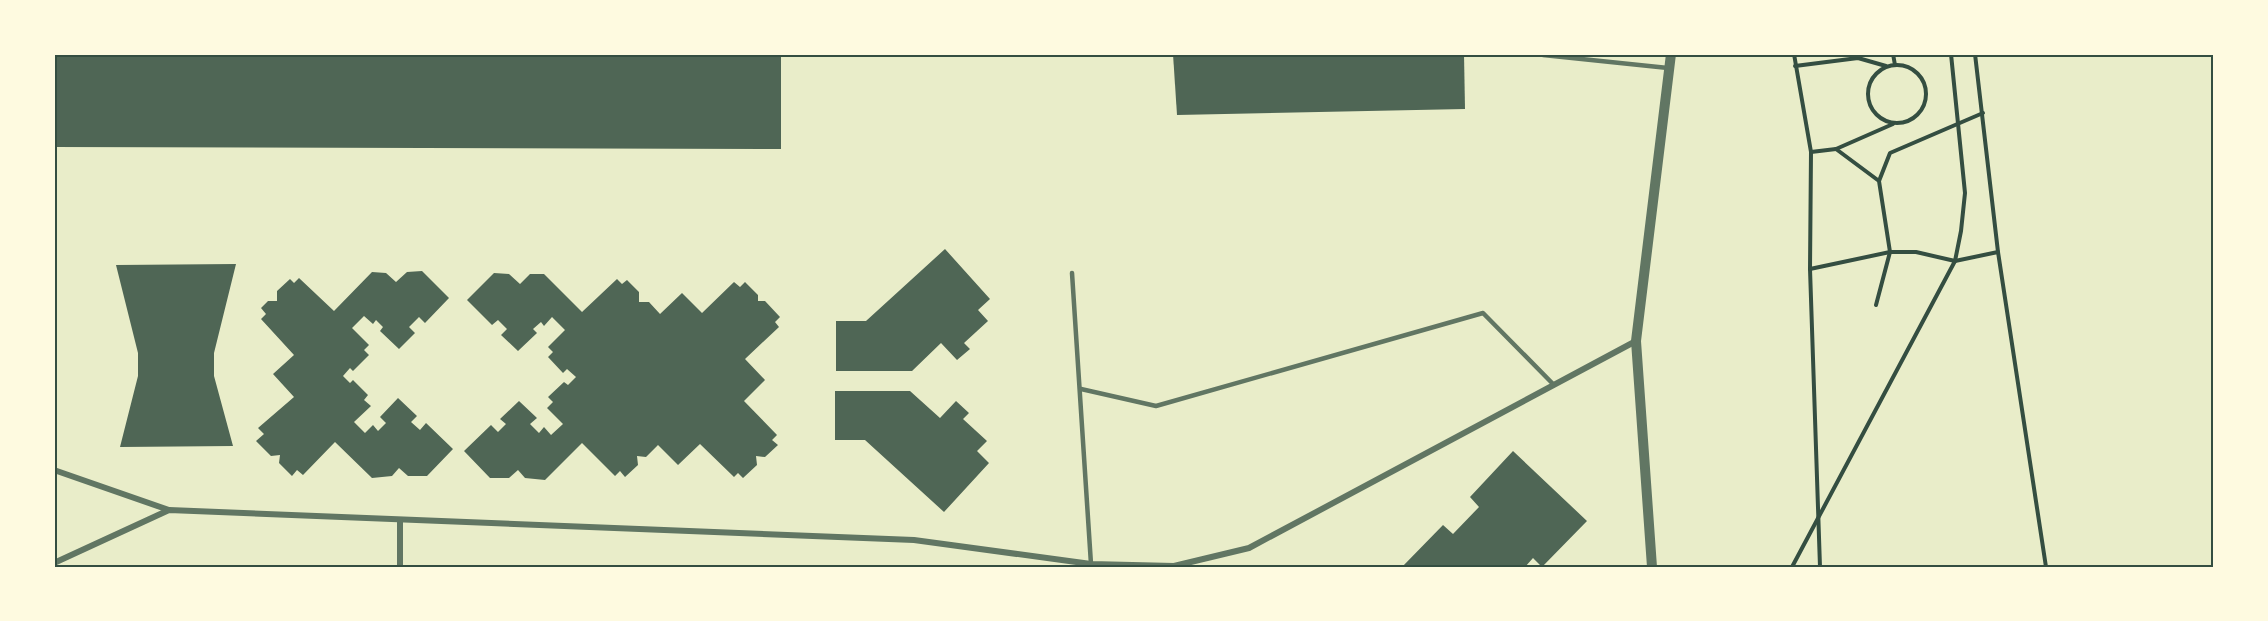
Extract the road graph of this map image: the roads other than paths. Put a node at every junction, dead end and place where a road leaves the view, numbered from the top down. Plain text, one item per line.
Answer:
1 (1671, 54) edge
2 (1543, 55) edge
3 (1668, 68) junction
4 (1072, 273) dead end
5 (1636, 341) junction
6 (1554, 385) junction
7 (1081, 389) junction
8 (54, 470) edge
9 (169, 510) junction
10 (400, 521) junction
11 (54, 563) edge
12 (1091, 565) edge
13 (400, 567) edge
14 (1652, 567) edge

1 - 3 street
2 - 3 lane
3 - 5 street
4 - 7 lane
5 - 6 street
5 - 14 street
6 - 7 lane
6 - 12 street
7 - 12 lane
8 - 9 street
9 - 10 street
9 - 11 street
10 - 12 street
10 - 13 street

